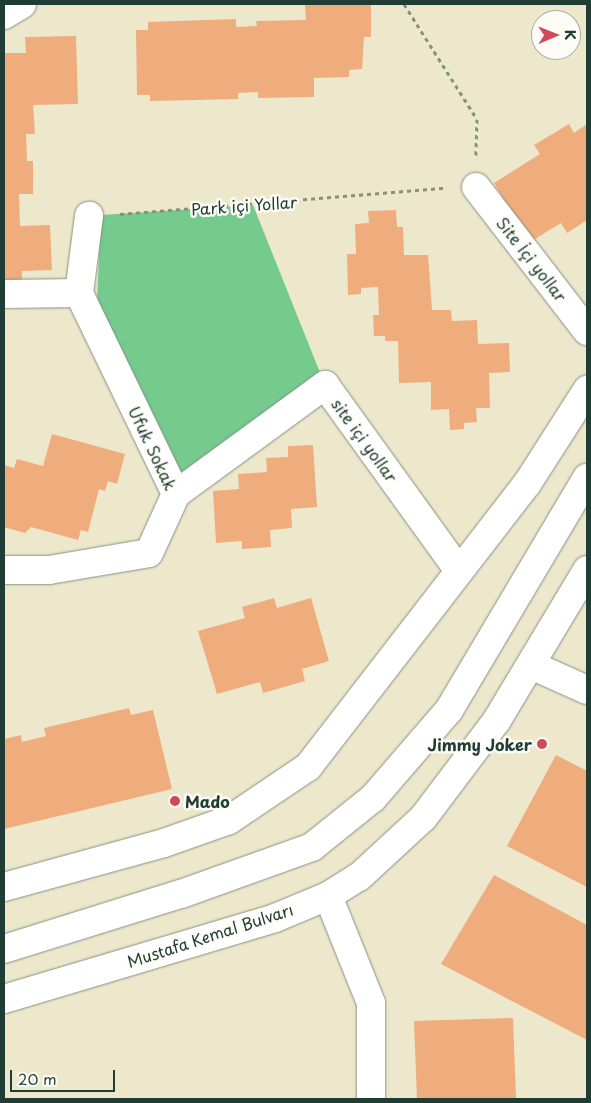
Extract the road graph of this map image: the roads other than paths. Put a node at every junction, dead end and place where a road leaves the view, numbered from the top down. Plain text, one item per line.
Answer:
1 (22, 4) edge
2 (4, 15) edge
3 (476, 186) road end
4 (89, 216) road end
5 (79, 293) junction
6 (4, 294) edge
7 (587, 330) edge
8 (587, 390) edge
9 (587, 478) edge
10 (176, 494) junction
11 (4, 570) edge
12 (587, 570) edge
13 (459, 571) junction
14 (531, 665) junction
15 (587, 690) edge
16 (4, 887) edge
17 (328, 896) junction
18 (4, 949) edge
19 (4, 999) edge
20 (371, 1099) edge

1 - 2 street
3 - 7 street, Site İçi yollar
4 - 5 street
5 - 6 street
5 - 10 street, Ufuk Sokak
8 - 13 street
9 - 18 street
10 - 11 street, Ufuk Sokak
10 - 13 street, site içi yollar
12 - 14 street, Mustafa Kemal Bulvarı
13 - 16 street
14 - 15 street
14 - 17 street, Mustafa Kemal Bulvarı
17 - 19 street, Mustafa Kemal Bulvarı
17 - 20 street

